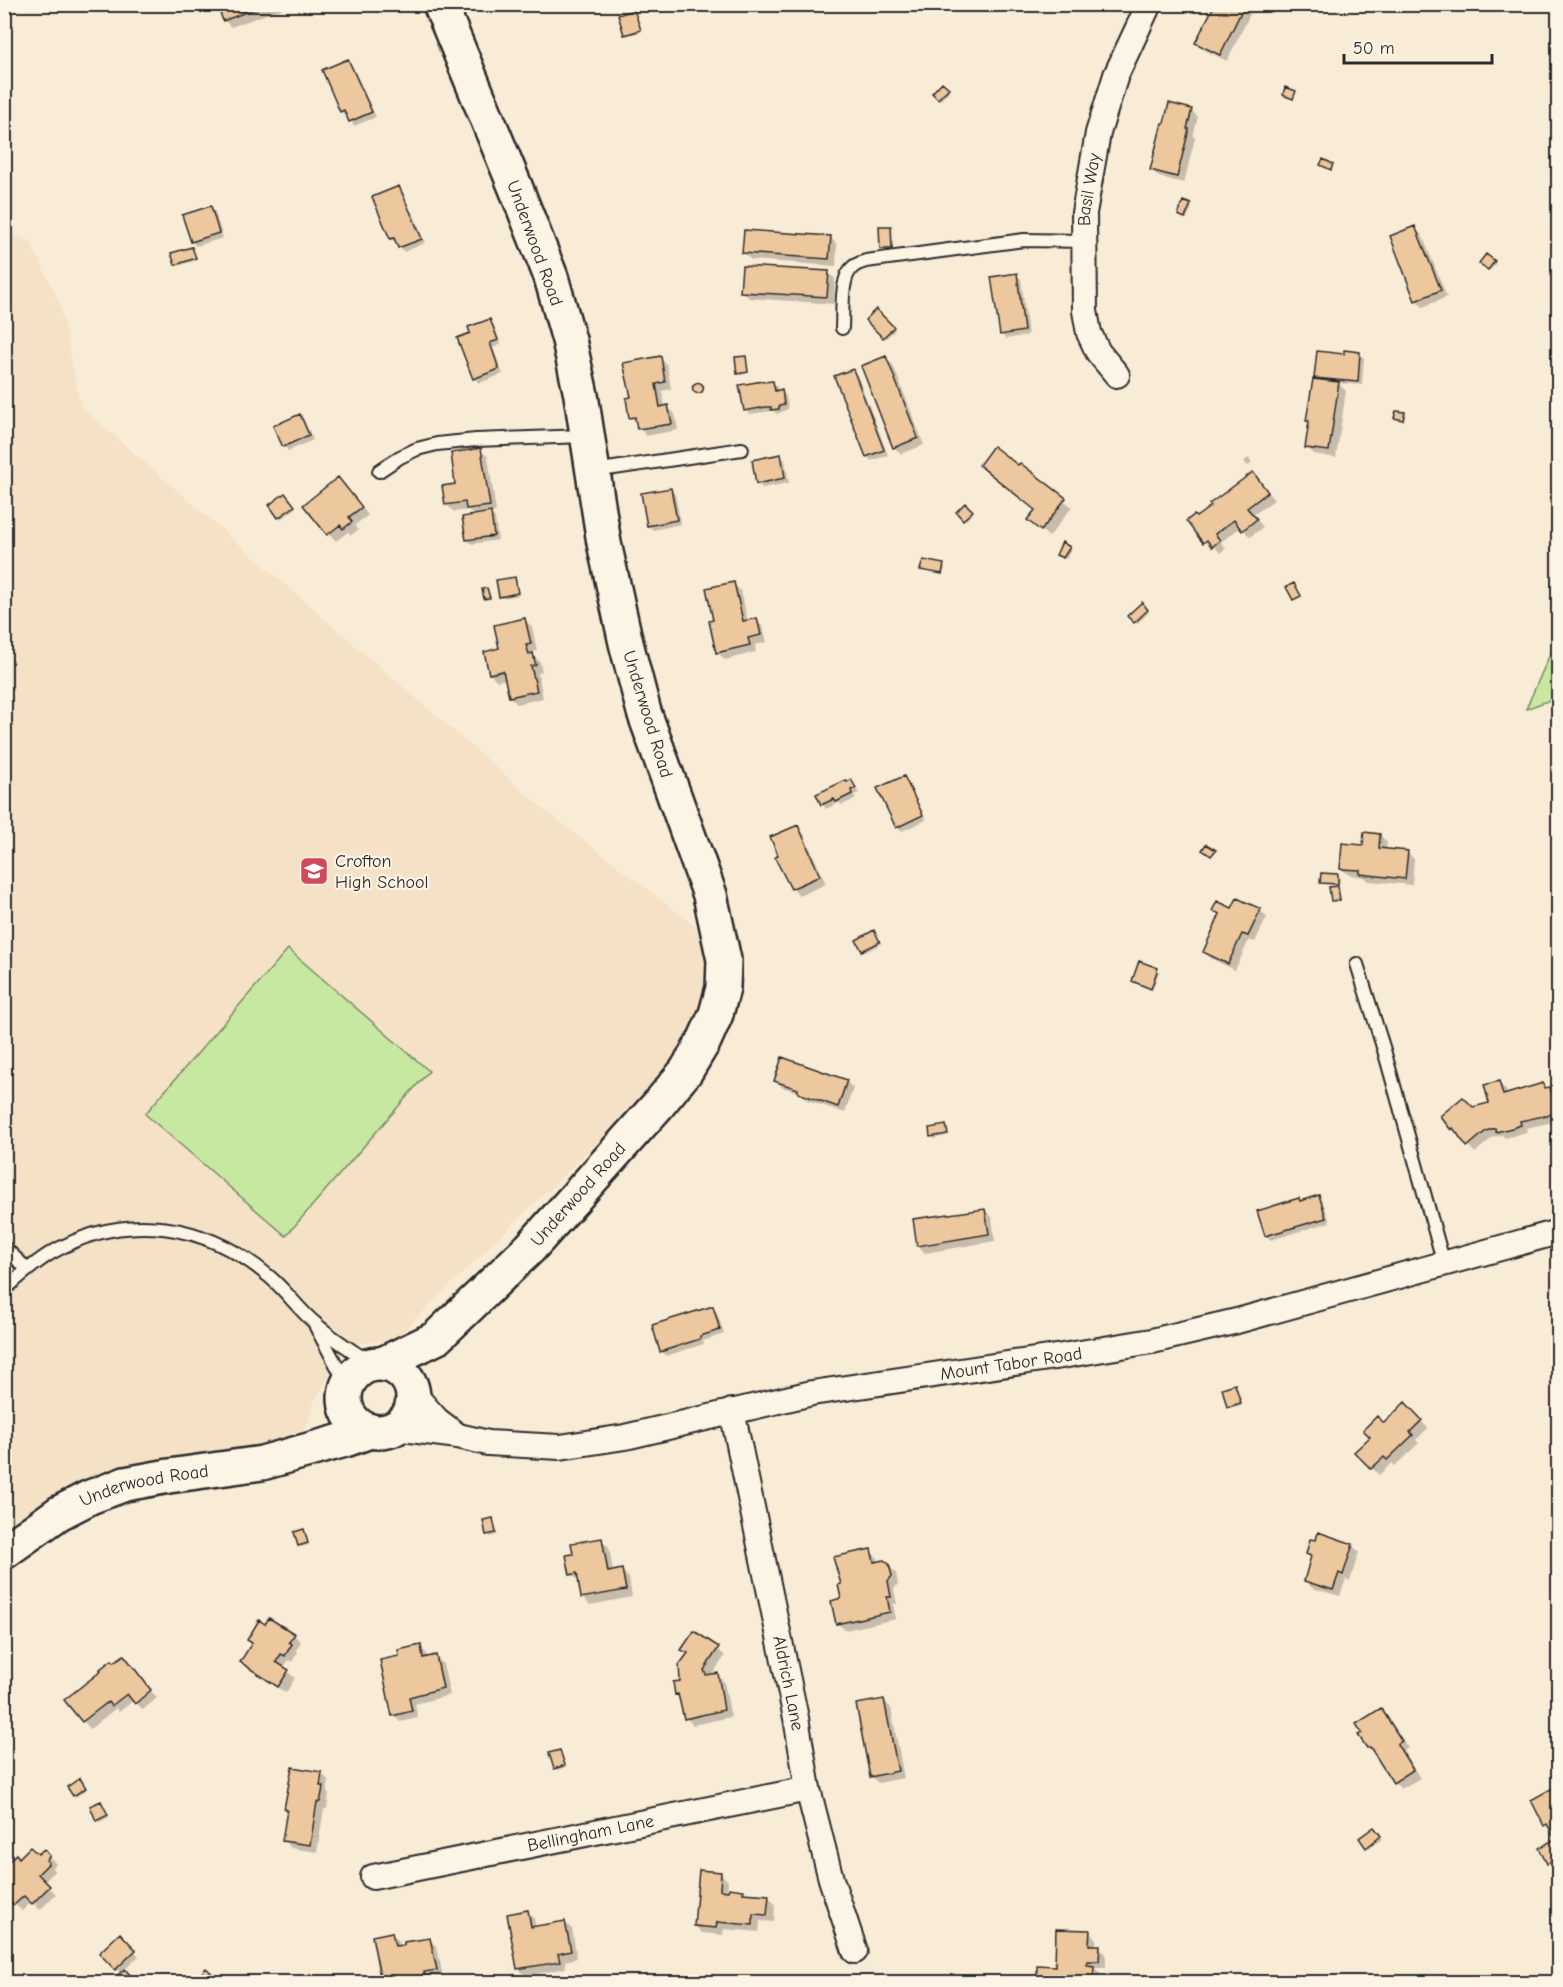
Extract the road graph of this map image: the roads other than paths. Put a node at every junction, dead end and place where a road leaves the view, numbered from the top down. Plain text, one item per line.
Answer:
1 (440, 4) edge
2 (1149, 4) edge
3 (1084, 241) junction
4 (842, 328) dead end
5 (1117, 375) dead end
6 (587, 436) junction
7 (741, 449) dead end
8 (379, 471) dead end
9 (593, 471) junction
10 (1357, 964) dead end
11 (1558, 1232) edge
12 (4, 1247) edge
13 (1444, 1264) junction
14 (28, 1270) junction
15 (4, 1290) edge
16 (315, 1323) junction
17 (436, 1338) junction
18 (377, 1364) junction
19 (346, 1390) junction
20 (412, 1392) junction
21 (732, 1411) junction
22 (382, 1430) junction
23 (458, 1436) junction
24 (297, 1453) junction
25 (4, 1552) edge
26 (808, 1789) junction
27 (373, 1877) dead end
28 (855, 1951) dead end

1 - 6 street, Underwood Road
2 - 3 street, Basil Way
3 - 4 lane
3 - 5 street, Basil Way
6 - 8 lane
6 - 9 street, Underwood Road
7 - 9 lane
9 - 17 street, Underwood Road
10 - 13 lane
11 - 13 street, Mount Tabor Road
12 - 14 lane
13 - 21 street, Mount Tabor Road
14 - 15 lane
14 - 16 lane
16 - 18 lane
16 - 19 lane
17 - 18 street, Underwood Road
17 - 20 street, Underwood Road
18 - 19 street
18 - 20 street
19 - 22 street
19 - 24 street
20 - 22 street
20 - 23 street, Mount Tabor Road
21 - 23 street, Mount Tabor Road
21 - 26 street, Aldrich Lane
22 - 23 street, Mount Tabor Road
22 - 24 street, Underwood Road
24 - 25 street, Underwood Road
26 - 27 street, Bellingham Lane
26 - 28 street, Aldrich Lane

